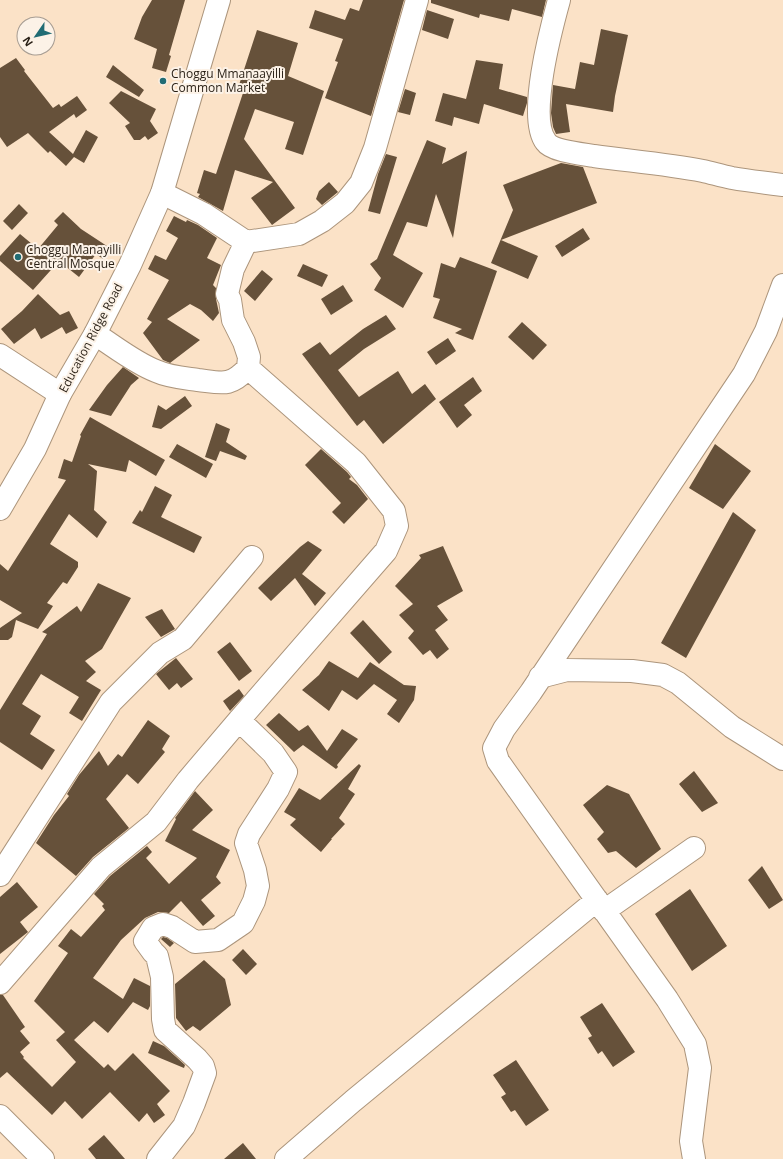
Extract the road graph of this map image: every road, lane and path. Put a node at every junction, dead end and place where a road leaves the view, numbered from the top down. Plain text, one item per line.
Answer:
1 (219, 0) edge
2 (417, 0) edge
3 (559, 0) edge
4 (783, 185) edge
5 (162, 193) junction
6 (246, 242) junction
7 (783, 285) edge
8 (94, 334) junction
9 (0, 355) edge
10 (248, 368) junction
11 (60, 394) junction
12 (0, 509) edge
13 (252, 557) dead end
14 (540, 677) junction
15 (239, 720) junction
16 (783, 759) edge
17 (694, 848) dead end
18 (0, 875) edge
19 (600, 906) junction
20 (0, 983) edge
21 (0, 1116) edge
22 (43, 1159) edge
23 (158, 1159) edge
24 (286, 1159) edge
25 (694, 1159) edge

1 - 5 street, Education Ridge Road
2 - 6 street
3 - 4 street
5 - 6 street
5 - 8 street, Education Ridge Road
6 - 10 street
7 - 14 street
8 - 10 street
8 - 11 street, Education Ridge Road
9 - 11 street
10 - 15 street
11 - 12 street, Education Ridge Road
13 - 18 street
14 - 16 street
14 - 19 street
15 - 20 street
15 - 23 street
17 - 19 street
19 - 24 street
19 - 25 street
21 - 22 street

